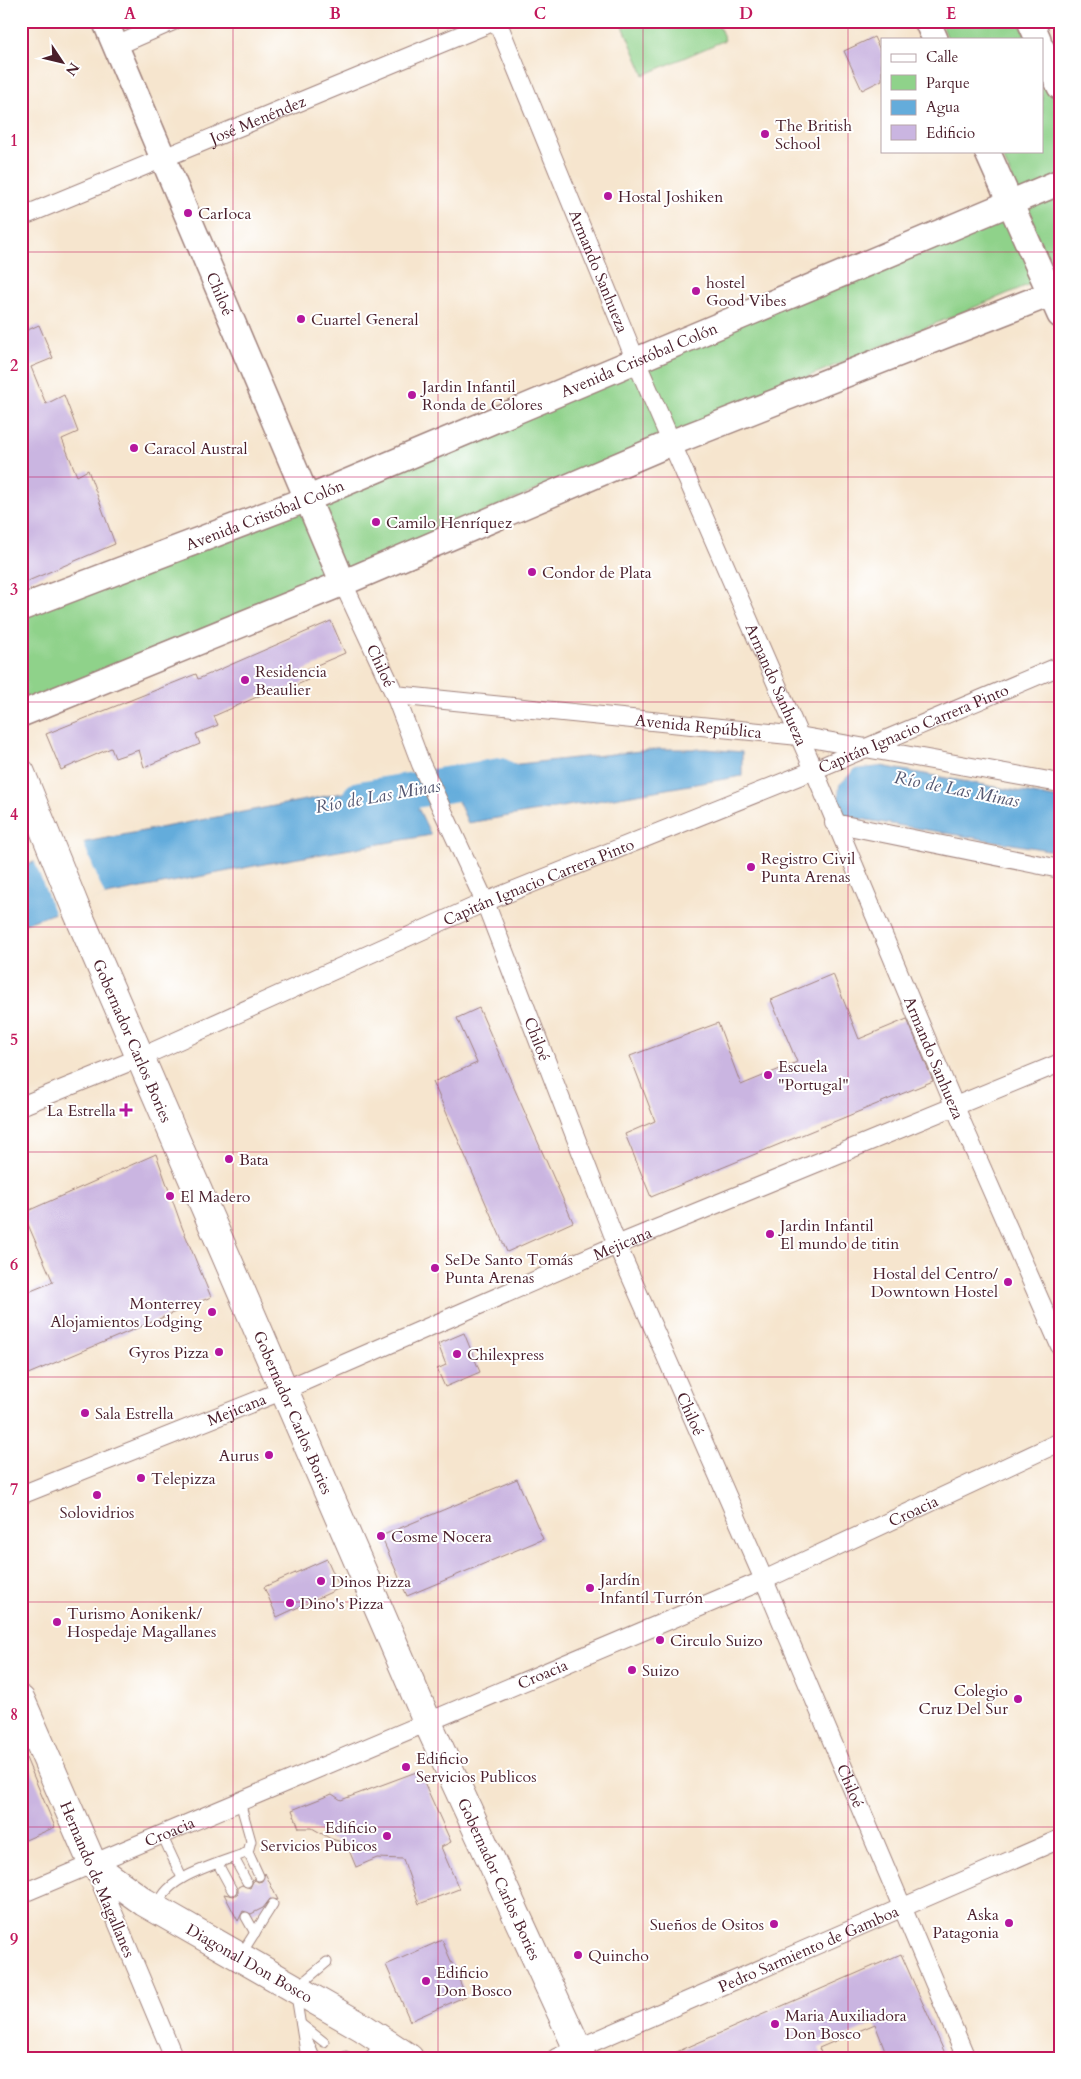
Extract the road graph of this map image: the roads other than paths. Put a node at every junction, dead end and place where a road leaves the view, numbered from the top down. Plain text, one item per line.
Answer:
1 (105, 21) edge
2 (173, 21) edge
3 (496, 21) edge
4 (927, 21) edge
5 (1030, 21) edge
6 (935, 38) edge
7 (1038, 38) edge
8 (116, 46) junction
9 (1044, 53) edge
10 (1060, 87) edge
11 (987, 152) edge
12 (163, 158) junction
13 (1060, 182) edge
14 (1010, 202) junction
15 (21, 217) edge
16 (1057, 300) edge
17 (636, 361) junction
18 (671, 443) junction
19 (307, 499) junction
20 (342, 583) junction
21 (21, 608) edge
22 (1060, 666) edge
23 (395, 695) junction
24 (21, 714) edge
25 (799, 736) junction
26 (870, 747) junction
27 (814, 770) junction
28 (21, 772) edge
29 (1060, 783) edge
30 (834, 824) junction
31 (1060, 869) edge
32 (485, 902) junction
33 (140, 1058) junction
34 (1060, 1063) edge
35 (21, 1106) edge
36 (955, 1107) junction
37 (618, 1245) junction
38 (1060, 1346) edge
39 (284, 1390) junction
40 (1060, 1442) edge
41 (21, 1495) edge
42 (764, 1580) junction
43 (21, 1700) edge
44 (428, 1723) junction
45 (240, 1802) junction
46 (162, 1835) junction
47 (1060, 1839) edge
48 (248, 1852) junction
49 (234, 1858) junction
50 (93, 1864) junction
51 (218, 1864) junction
52 (259, 1876) dead end
53 (182, 1878) junction
54 (247, 1882) dead end
55 (232, 1890) dead end
56 (21, 1894) edge
57 (273, 1904) dead end
58 (901, 1908) junction
59 (260, 1909) dead end
60 (159, 1910) junction
61 (246, 1917) dead end
62 (264, 1919) junction
63 (255, 1933) junction
64 (244, 1959) junction
65 (327, 1962) dead end
66 (295, 1989) junction
67 (301, 2024) junction
68 (324, 2042) dead end
69 (376, 2049) edge
70 (572, 2055) edge
71 (315, 2057) edge
72 (174, 2058) edge
73 (306, 2058) edge
74 (409, 2058) edge
75 (966, 2058) edge

1 - 8 main road, Chiloé
2 - 8 street
3 - 12 street, José Menéndez
3 - 17 street, Armando Sanhueza
4 - 6 main road
5 - 7 main road
8 - 12 main road, Chiloé
9 - 10 main road
11 - 14 main road
12 - 15 street, José Menéndez
12 - 19 main road, Chiloé
13 - 14 main road, Avenida Cristóbal Colón
14 - 16 main road
14 - 17 main road, Avenida Cristóbal Colón
16 - 18 main road
17 - 18 street, Armando Sanhueza
17 - 19 main road, Avenida Cristóbal Colón
18 - 20 main road
18 - 25 street, Armando Sanhueza
19 - 20 main road, Chiloé
19 - 21 main road, Avenida Cristóbal Colón
20 - 23 street, Chiloé
20 - 24 main road
22 - 26 street, Capitán Ignacio Carrera Pinto
23 - 25 street, Avenida República
23 - 32 street, Chiloé
25 - 26 street, Avenida República
25 - 27 street, Armando Sanhueza
26 - 27 street, Capitán Ignacio Carrera Pinto
26 - 29 street, Avenida República
27 - 30 street, Armando Sanhueza
27 - 32 street, Capitán Ignacio Carrera Pinto
28 - 33 main road, Gobernador Carlos Bories
30 - 31 street
30 - 36 street, Armando Sanhueza
32 - 33 street, Capitán Ignacio Carrera Pinto
32 - 37 street, Chiloé
33 - 35 street, Capitán Ignacio Carrera Pinto
33 - 39 main road, Gobernador Carlos Bories
34 - 36 street, Mejicana
36 - 37 street, Mejicana
36 - 38 street, Armando Sanhueza
37 - 39 street, Mejicana
37 - 42 street, Chiloé
39 - 41 street, Mejicana
39 - 44 main road, Gobernador Carlos Bories
40 - 42 street, Croacia
42 - 44 street, Croacia
42 - 58 street, Chiloé
43 - 50 main road, Hernando de Magallanes
44 - 45 street, Croacia
44 - 70 main road, Gobernador Carlos Bories
45 - 46 street, Croacia
45 - 48 lane
46 - 50 street, Croacia
46 - 53 lane
47 - 58 street, Pedro Sarmiento de Gamboa
48 - 49 lane
48 - 52 lane
49 - 51 lane
49 - 54 lane
50 - 56 street, Croacia
50 - 60 main road, Diagonal Don Bosco
50 - 72 street, Hernando de Magallanes
51 - 53 lane
51 - 55 lane
53 - 60 lane
57 - 62 lane
58 - 70 street, Pedro Sarmiento de Gamboa
58 - 75 street, Chiloé
59 - 62 lane
60 - 64 main road, Diagonal Don Bosco
61 - 63 lane
62 - 63 lane
63 - 64 lane
64 - 66 main road, Diagonal Don Bosco
65 - 66 lane
66 - 67 lane
66 - 69 main road, Diagonal Don Bosco
67 - 68 lane
67 - 71 lane
67 - 73 lane
69 - 74 main road, Diagonal Don Bosco

